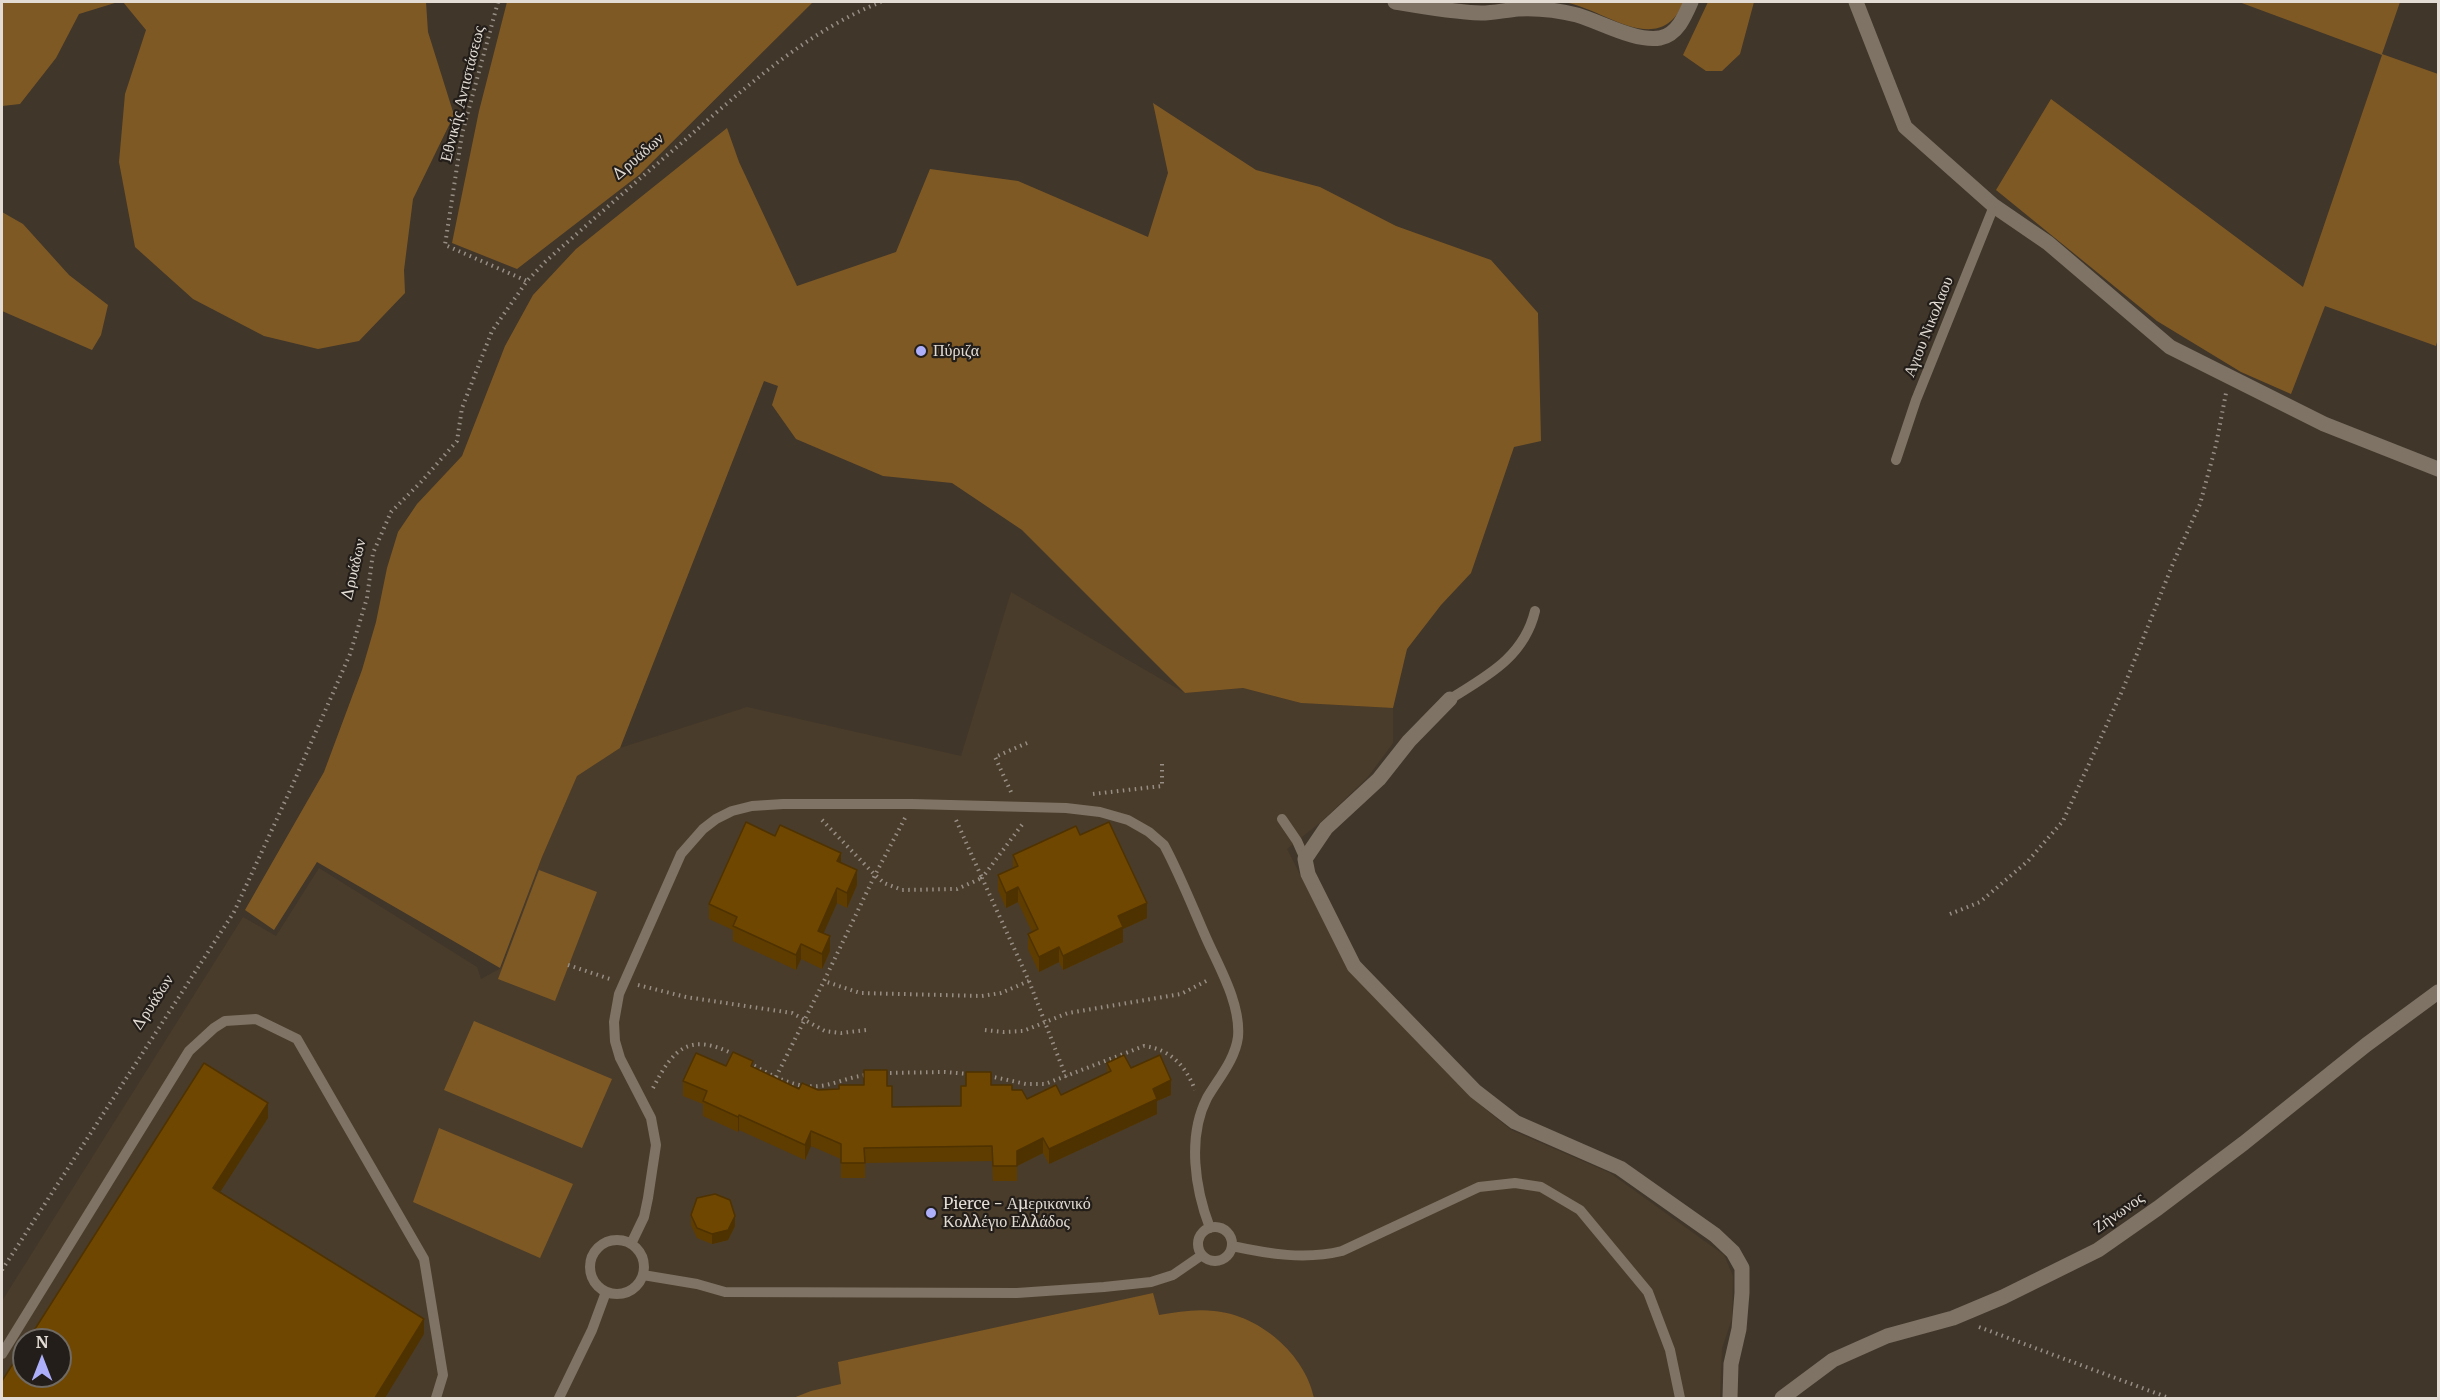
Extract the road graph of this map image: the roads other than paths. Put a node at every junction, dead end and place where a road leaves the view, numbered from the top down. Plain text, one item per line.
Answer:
1 (1395, 2) edge
2 (1691, 2) edge
3 (1856, 2) edge
4 (1994, 206) junction
5 (1896, 460) dead end
6 (2439, 469) edge
7 (1535, 611) dead end
8 (1450, 699) joint
9 (1282, 819) dead end
10 (1305, 859) junction
11 (2439, 992) edge
12 (1210, 1228) junction
13 (631, 1244) junction
14 (1232, 1246) junction
15 (1202, 1255) junction
16 (643, 1275) junction
17 (606, 1292) junction
18 (2, 1354) edge
19 (436, 1398) edge
20 (559, 1398) edge
21 (1680, 1398) edge
22 (1730, 1398) edge
23 (1782, 1398) edge

1 - 2 street
3 - 4 street
4 - 5 lane, Αγιου Νικολαου
4 - 6 street
7 - 8 lane
8 - 10 street
9 - 10 lane
10 - 22 street
11 - 23 street, Ζήνωνος
12 - 13 lane
12 - 14 lane
12 - 15 lane
13 - 16 lane
13 - 17 lane
14 - 15 lane
14 - 21 lane
15 - 16 lane
16 - 17 lane
17 - 20 lane
18 - 19 lane

